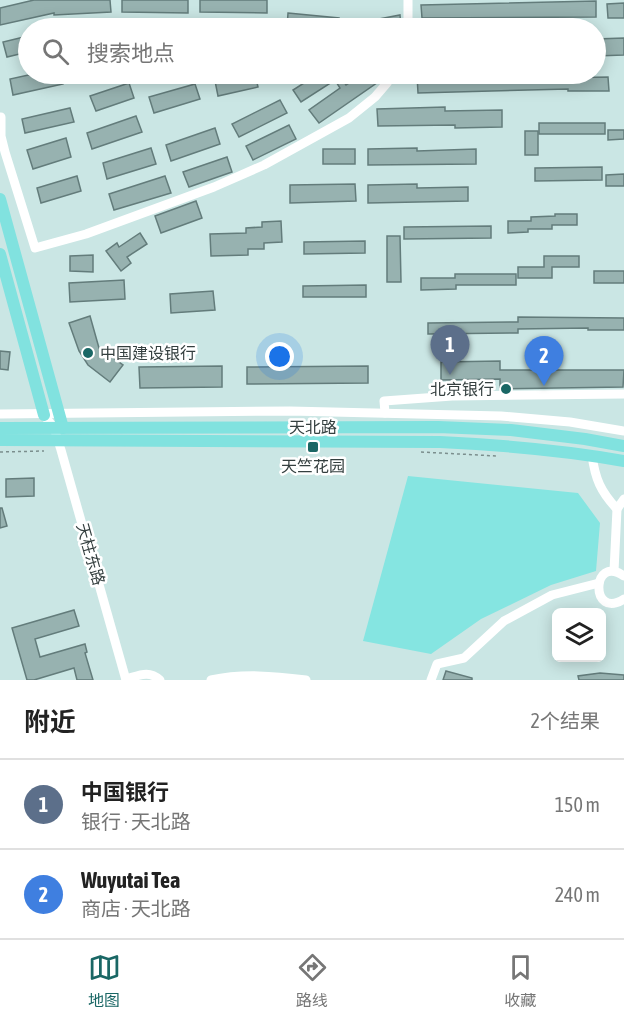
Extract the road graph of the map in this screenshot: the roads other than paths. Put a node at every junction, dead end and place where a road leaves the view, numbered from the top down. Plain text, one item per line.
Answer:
1 (408, 0) edge
2 (408, 18) edge
3 (386, 84) edge
4 (0, 117) edge
5 (0, 199) edge
6 (0, 254) edge
7 (624, 394) edge
8 (385, 413) junction
9 (0, 414) edge
10 (59, 414) junction
11 (44, 415) junction
12 (0, 428) edge
13 (624, 431) edge
14 (59, 437) junction
15 (0, 440) edge
16 (624, 446) edge
17 (592, 455) junction
18 (624, 461) edge
19 (624, 499) edge
20 (617, 510) junction
21 (614, 571) junction
22 (624, 576) edge
23 (598, 583) junction
24 (624, 599) edge
25 (126, 679) edge
26 (160, 680) edge
27 (211, 680) edge
28 (306, 680) edge
29 (431, 680) edge

1 - 2 street
3 - 4 street
5 - 10 main road, 天柱东路
6 - 11 main road
7 - 8 street
8 - 10 street
8 - 13 street
9 - 11 street
10 - 11 street
10 - 14 main road, 天柱东路
11 - 14 street
12 - 14 main road, 天北路
14 - 15 main road, 天北路
14 - 16 main road, 天北路
14 - 17 main road, 天北路
14 - 25 street, 天柱东路
17 - 18 main road, 天北路
17 - 20 street
19 - 20 street
20 - 21 street
21 - 22 street
21 - 23 street
23 - 24 street
23 - 29 street
25 - 26 street
27 - 28 street

